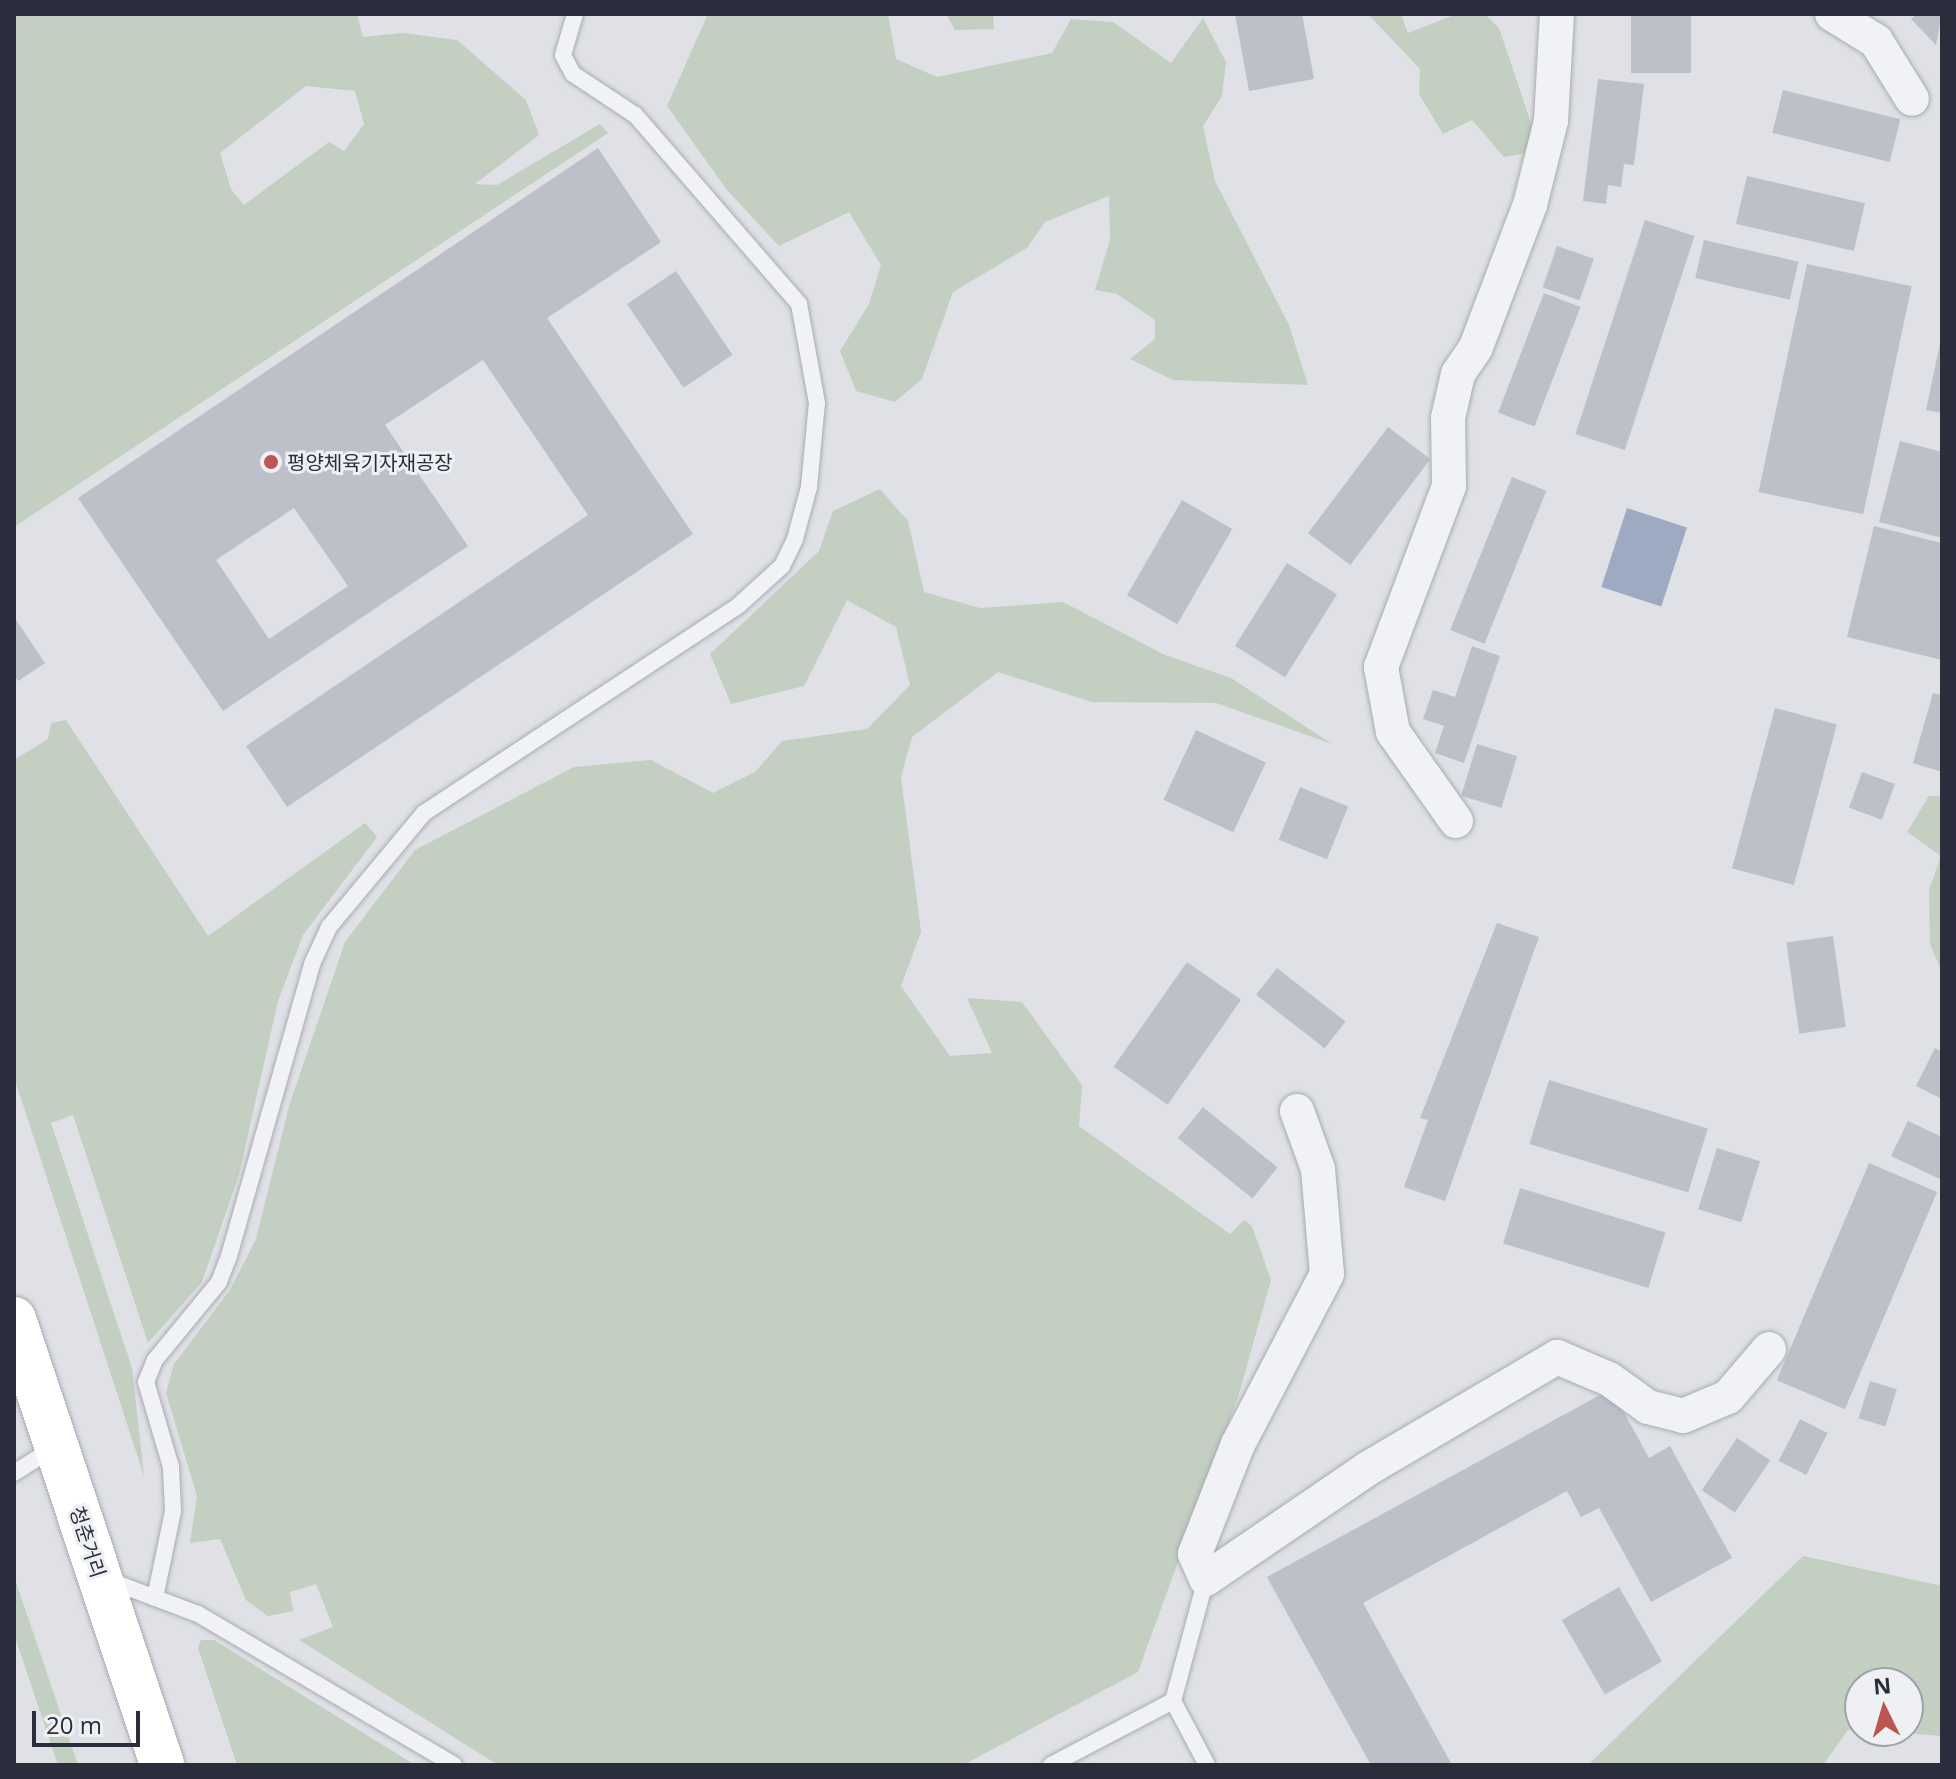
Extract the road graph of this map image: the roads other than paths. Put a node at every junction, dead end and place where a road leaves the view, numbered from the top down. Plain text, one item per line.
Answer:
1 (575, 14) edge
2 (1557, 14) edge
3 (1832, 14) edge
4 (1912, 99) dead end
5 (1456, 821) dead end
6 (1297, 1111) dead end
7 (14, 1319) edge
8 (1769, 1349) dead end
9 (56, 1446) junction
10 (14, 1473) edge
11 (99, 1577) junction
12 (1206, 1579) junction
13 (155, 1598) junction
14 (1173, 1701) junction
15 (162, 1765) edge
16 (454, 1765) edge
17 (1051, 1765) edge
18 (1207, 1765) edge

1 - 13 lane
2 - 5 street
3 - 4 street
6 - 12 street
7 - 9 main road, 청춘거리
8 - 12 street
9 - 10 lane
9 - 11 main road, 청춘거리
11 - 13 lane
11 - 15 main road, 청춘거리
12 - 14 lane
13 - 16 lane
14 - 17 lane
14 - 18 lane

